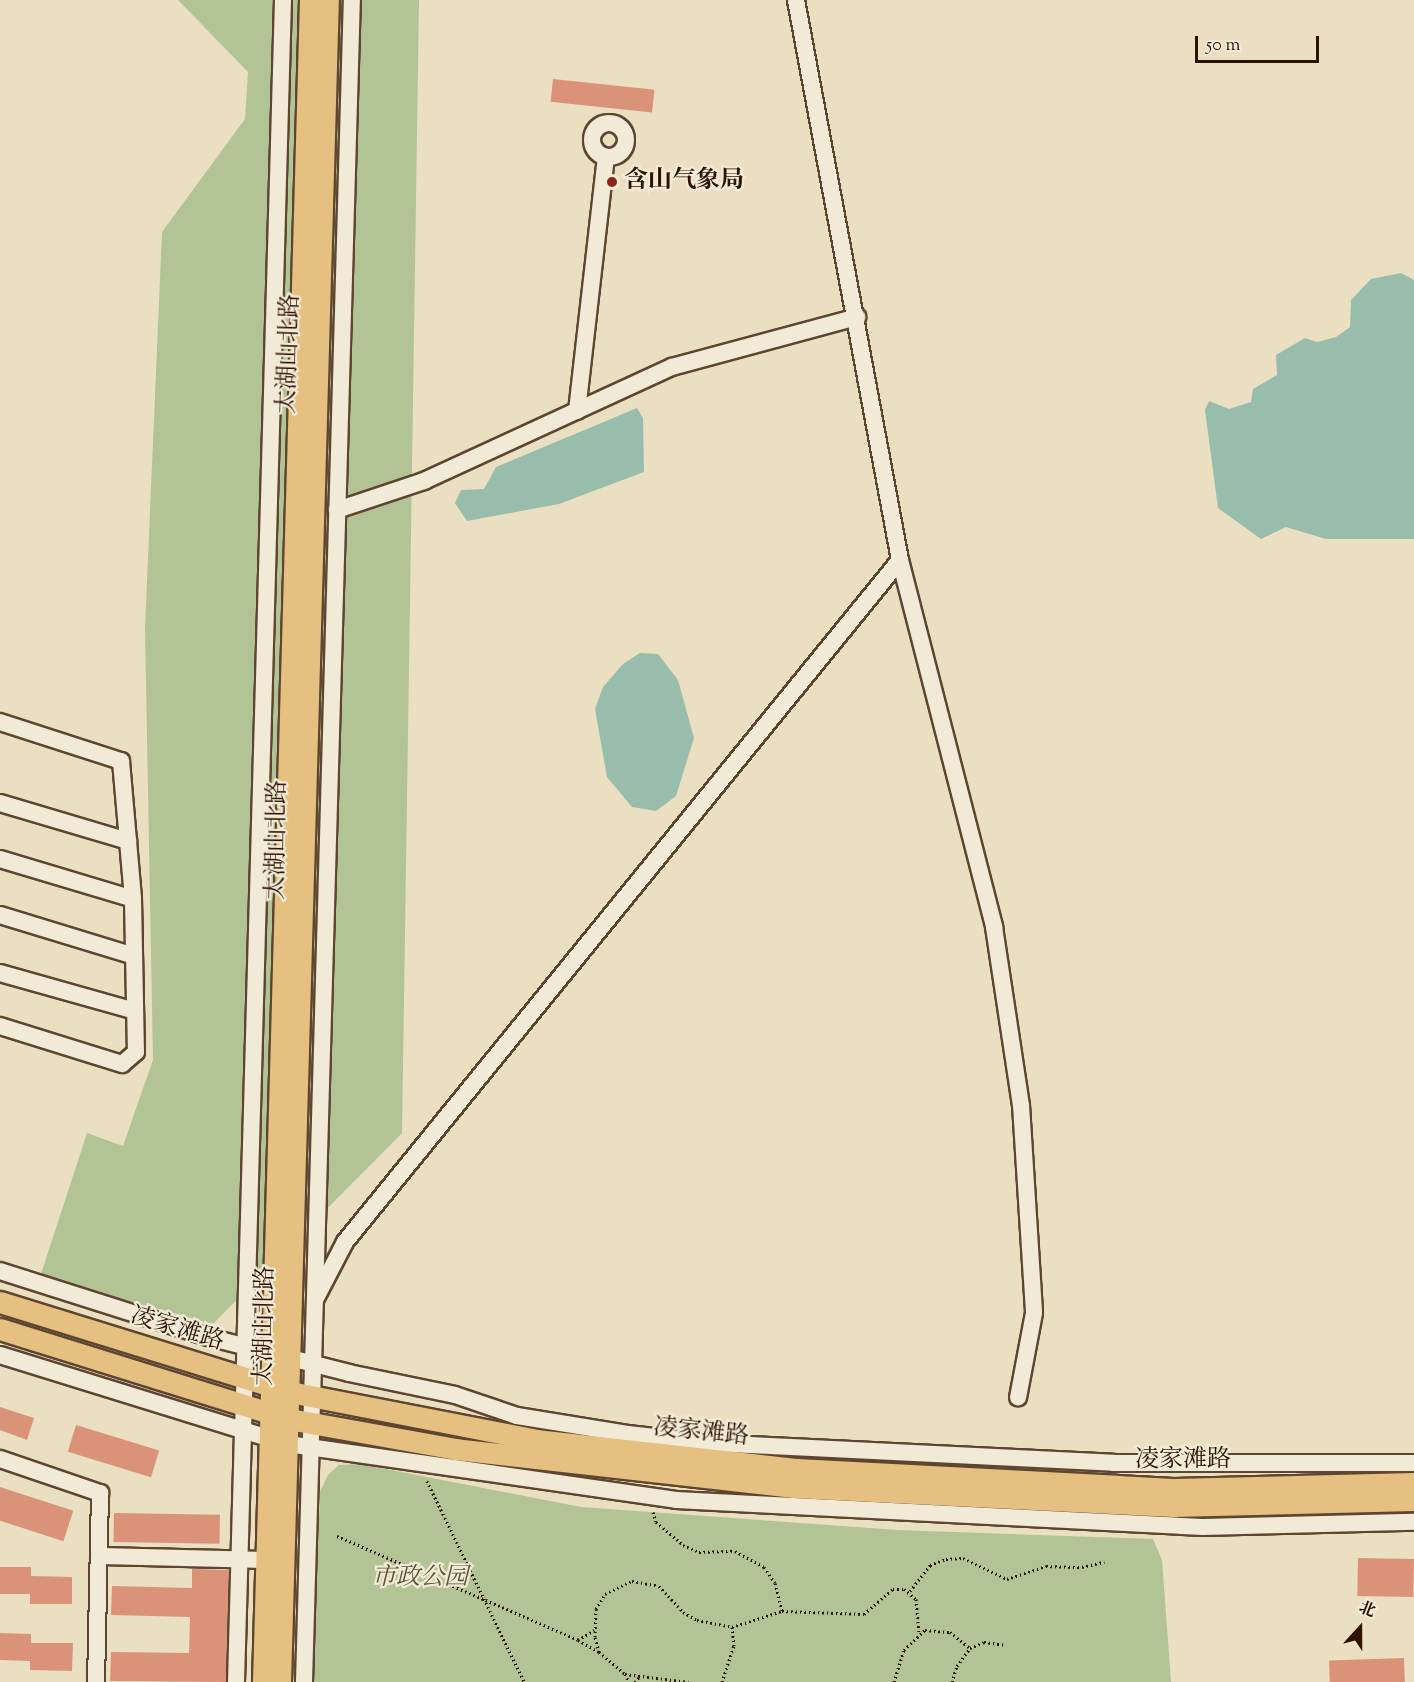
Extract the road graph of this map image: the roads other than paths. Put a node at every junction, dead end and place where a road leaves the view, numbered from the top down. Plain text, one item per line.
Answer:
1 (283, 0) edge
2 (310, 0) edge
3 (327, 0) edge
4 (352, 0) edge
5 (796, 0) edge
6 (606, 156) dead end
7 (857, 317) junction
8 (577, 411) junction
9 (337, 510) junction
10 (900, 560) junction
11 (0, 722) edge
12 (0, 803) edge
13 (128, 841) junction
14 (0, 859) edge
15 (133, 899) junction
16 (0, 915) edge
17 (134, 956) junction
18 (0, 974) edge
19 (135, 1011) junction
20 (0, 1026) edge
21 (0, 1271) edge
22 (0, 1302) edge
23 (315, 1302) junction
24 (0, 1329) edge
25 (243, 1346) junction
26 (0, 1355) edge
27 (282, 1356) junction
28 (313, 1364) junction
29 (243, 1378) junction
30 (281, 1390) junction
31 (312, 1396) junction
32 (1018, 1398) dead end
33 (242, 1405) junction
34 (280, 1416) junction
35 (311, 1423) junction
36 (242, 1431) junction
37 (280, 1442) junction
38 (311, 1447) junction
39 (0, 1459) edge
40 (1414, 1463) edge
41 (1414, 1483) edge
42 (1414, 1500) edge
43 (1414, 1522) edge
44 (99, 1556) junction
45 (238, 1559) junction
46 (267, 1560) junction
47 (96, 1682) edge
48 (236, 1682) edge
49 (263, 1682) edge
50 (280, 1682) edge
51 (304, 1682) edge

1 - 25 street
2 - 27 main road, 太湖山北路
3 - 27 main road, 太湖山北路
4 - 9 street
5 - 7 street
6 - 8 street
7 - 8 street
7 - 10 street
8 - 9 street
9 - 23 street
10 - 23 street
10 - 32 street
11 - 13 street
12 - 13 street
13 - 15 street
14 - 15 street
15 - 17 street
16 - 17 street
17 - 19 street
18 - 19 street
19 - 20 street
21 - 25 street
22 - 29 main road, 凌家滩路
23 - 28 street
24 - 33 main road, 凌家滩路
25 - 27 street
25 - 29 street
26 - 36 street
27 - 28 street
27 - 30 main road, 太湖山北路
28 - 31 street
28 - 40 street
29 - 30 main road, 凌家滩路
29 - 33 street
30 - 31 main road, 凌家滩路
30 - 34 main road, 太湖山北路
31 - 35 street
31 - 41 main road, 凌家滩路
33 - 34 main road, 凌家滩路
33 - 36 street
34 - 35 main road, 凌家滩路
34 - 37 main road, 太湖山北路
35 - 38 street
35 - 42 main road, 凌家滩路
36 - 37 street
36 - 45 street
37 - 38 street
37 - 46 main road, 太湖山北路
37 - 50 main road, 太湖山北路
38 - 43 street
38 - 51 street
39 - 44 street
44 - 45 street
44 - 47 street
45 - 46 street
45 - 48 street
46 - 49 main road, 太湖山北路

